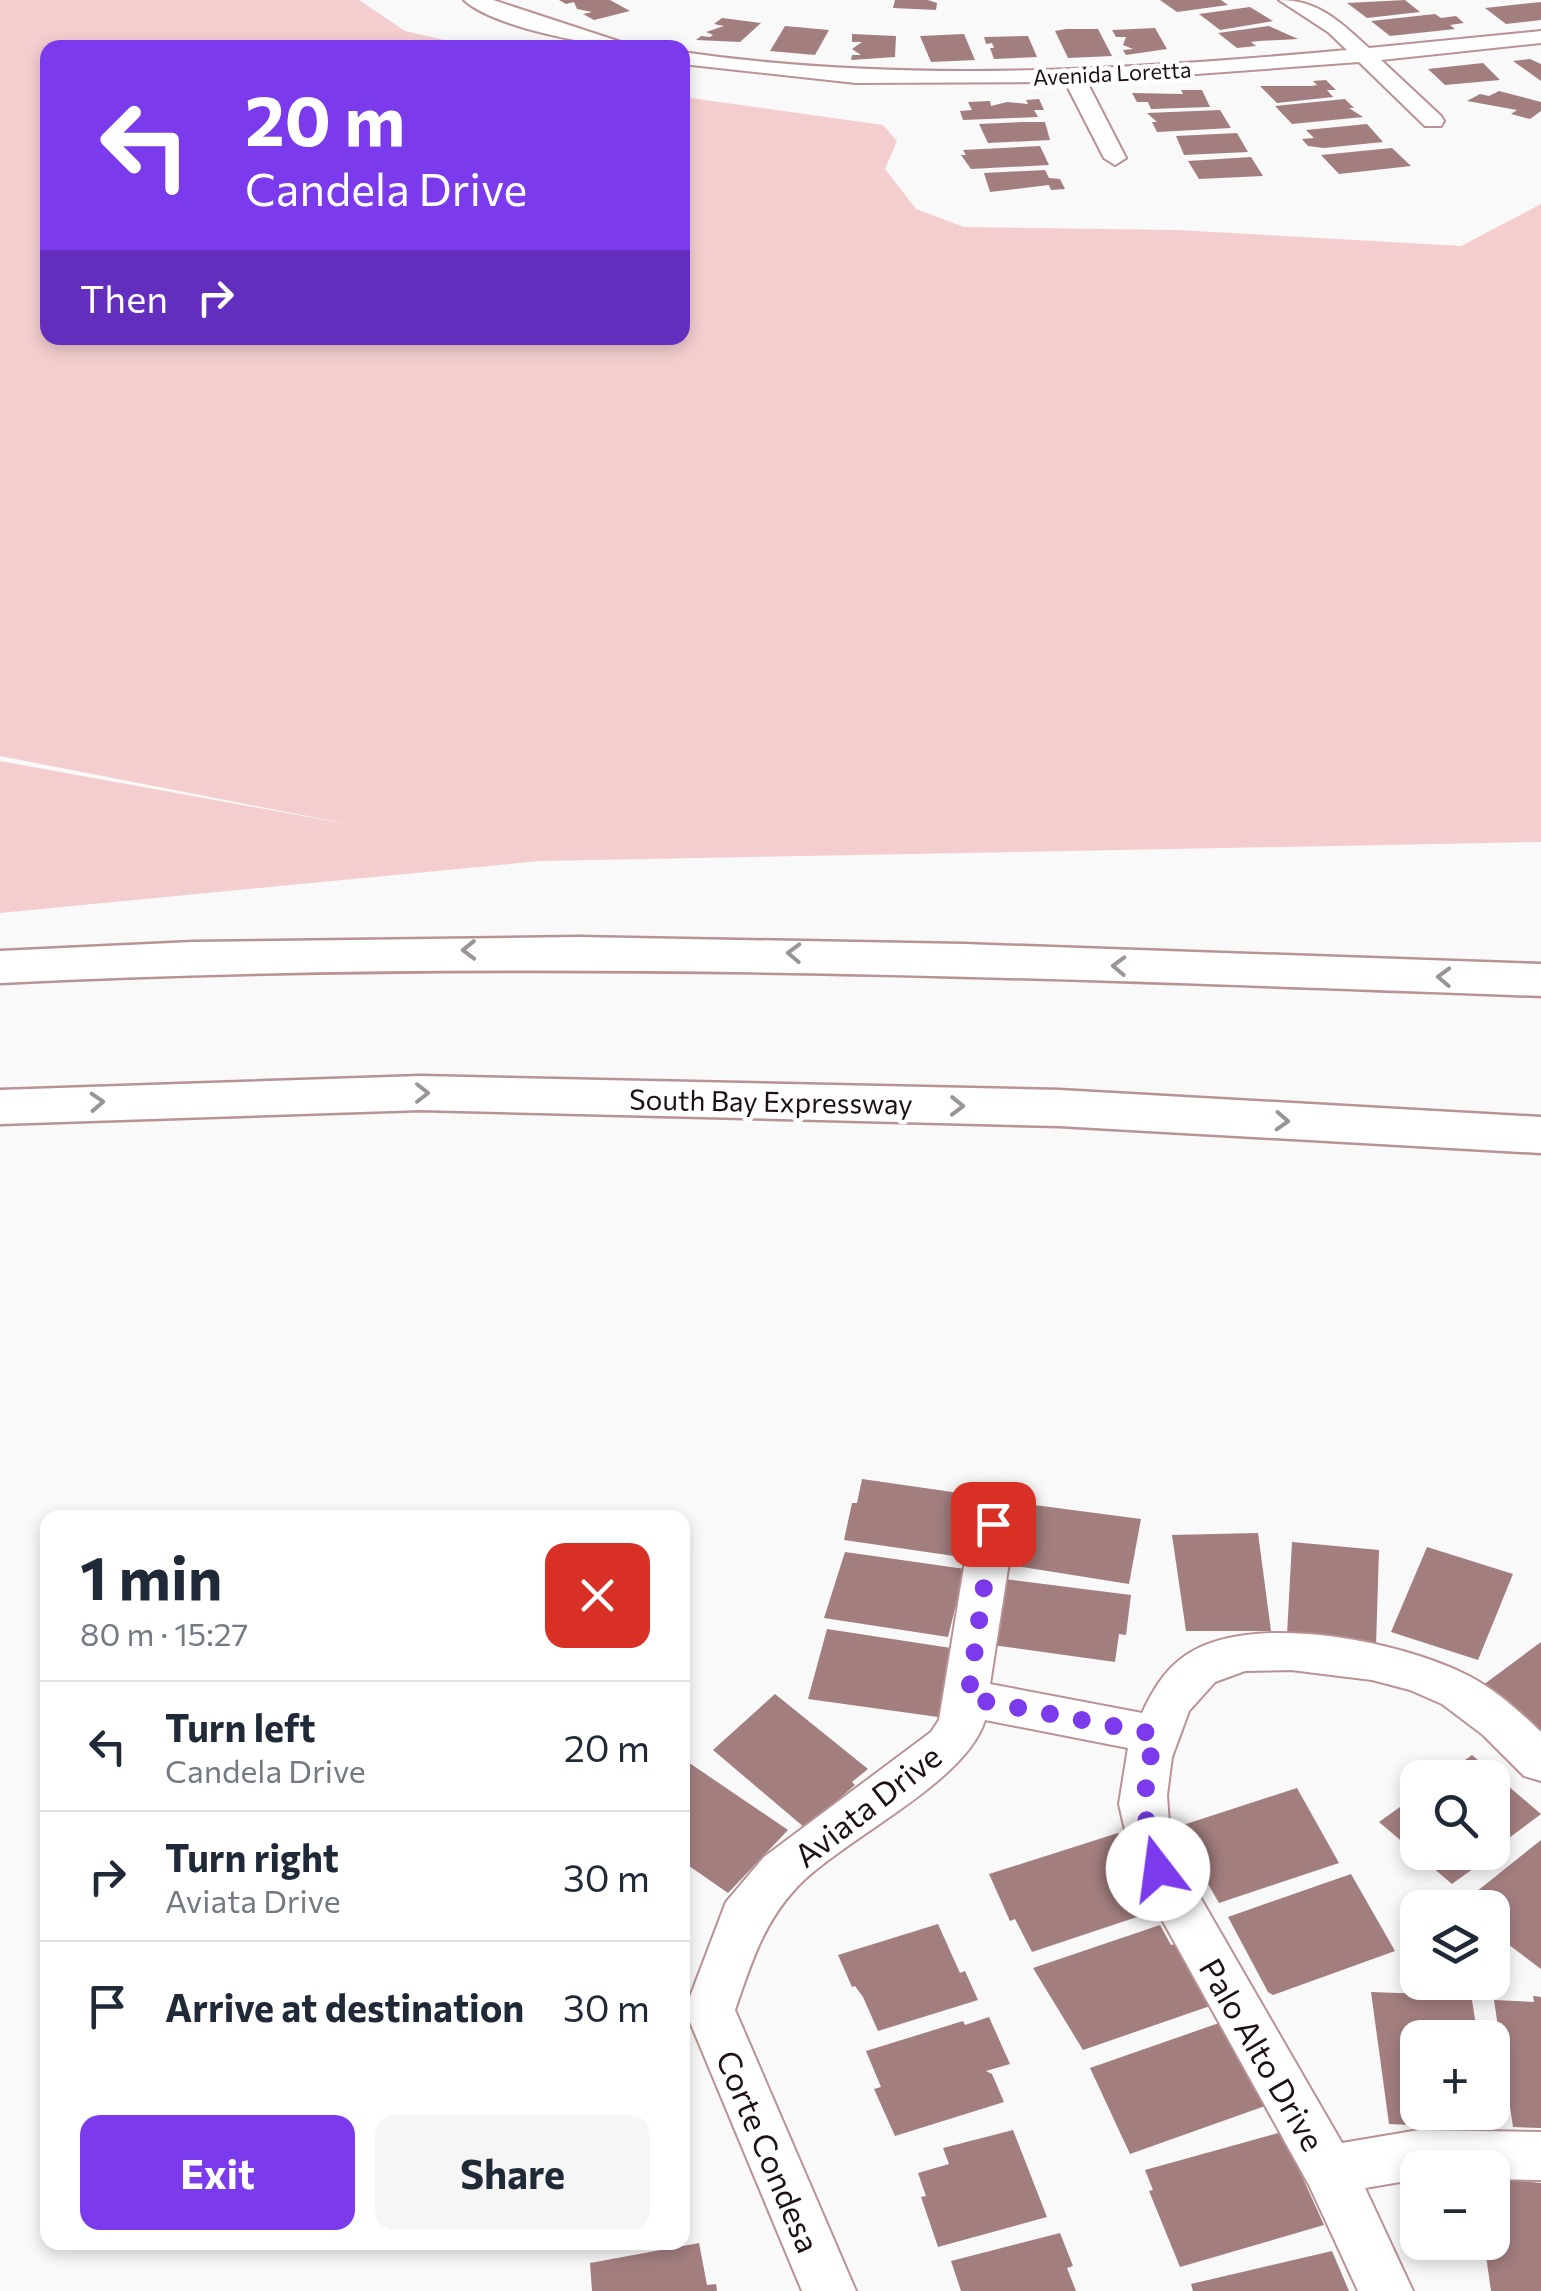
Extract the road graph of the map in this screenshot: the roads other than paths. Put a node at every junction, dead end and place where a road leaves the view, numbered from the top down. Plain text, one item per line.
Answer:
1 (1290, 0) edge
2 (479, 1) edge
3 (1541, 38) edge
4 (599, 40) edge
5 (1362, 57) junction
6 (690, 59) edge
7 (1072, 76) junction
8 (1433, 121) dead end
9 (1114, 158) dead end
10 (0, 968) edge
11 (1541, 980) edge
12 (0, 1107) edge
13 (1541, 1135) edge
14 (993, 1524) dead end
15 (968, 1698) junction
16 (1155, 1734) junction
17 (1541, 1762) edge
18 (710, 2010) joint
19 (1541, 2156) edge
20 (1329, 2170) junction
21 (829, 2291) edge
22 (1386, 2291) edge

1 - 5 street
2 - 4 street
3 - 5 street, Avenida Loretta
5 - 7 street, Avenida Loretta
5 - 8 street
6 - 7 street, Avenida Loretta
7 - 9 street
11 -> 10 highway
12 -> 13 highway, South Bay Expressway
14 - 15 street, Aviata Drive
15 - 16 street
15 - 18 street, Aviata Drive
16 - 17 street, Palo Alto Drive
16 - 20 street, Palo Alto Drive
18 - 21 street, Corte Condesa
19 - 20 street
20 - 22 street, Palo Alto Drive

